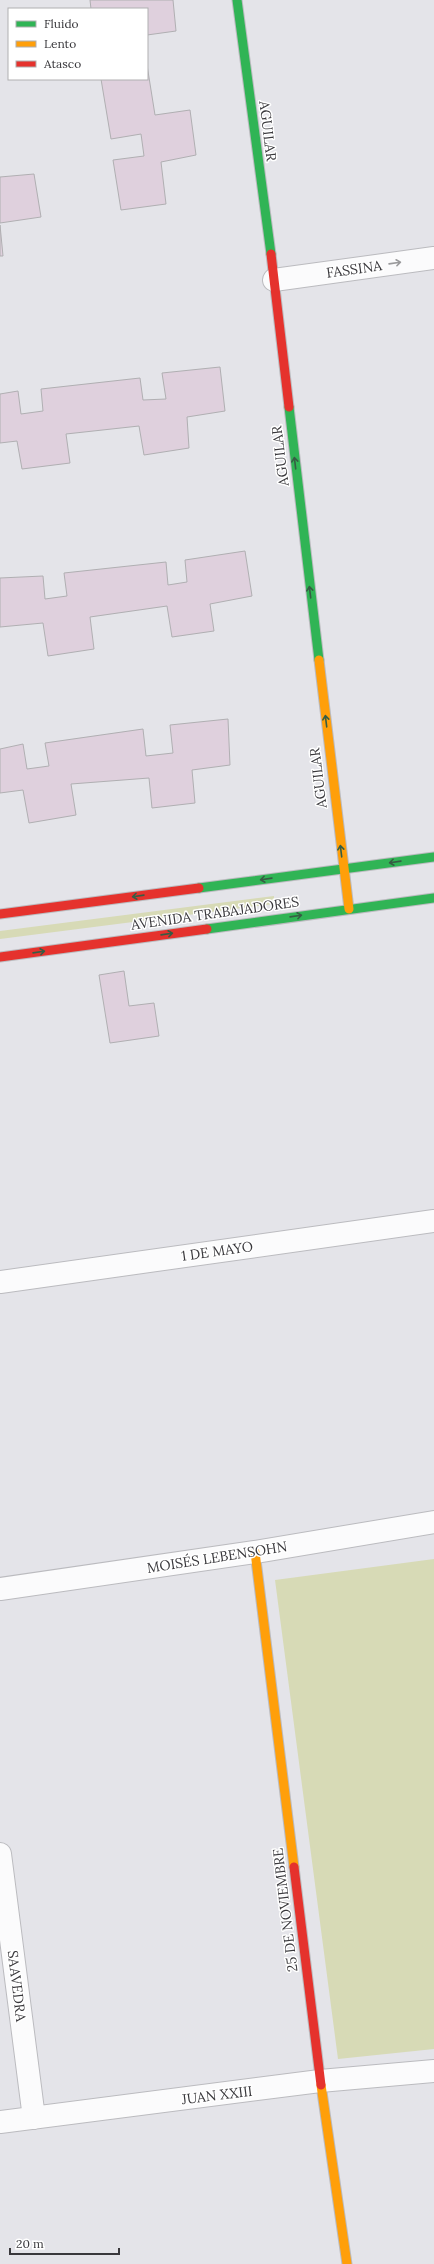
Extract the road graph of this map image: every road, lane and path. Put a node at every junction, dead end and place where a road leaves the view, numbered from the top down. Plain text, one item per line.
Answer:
1 (237, 0) edge
2 (434, 258) edge
3 (274, 280) junction
4 (434, 857) edge
5 (343, 869) junction
6 (434, 898) edge
7 (349, 909) junction
8 (0, 914) edge
9 (0, 957) edge
10 (434, 1221) edge
11 (0, 1282) edge
12 (434, 1522) edge
13 (255, 1552) junction
14 (0, 1589) edge
15 (0, 1854) edge
16 (434, 2071) edge
17 (320, 2081) junction
18 (34, 2118) junction
19 (0, 2122) edge
20 (347, 2264) edge

1 - 3 street, AGUILAR
3 -> 2 street, FASSINA
5 -> 3 street, AGUILAR
4 -> 5 street, AVENIDA TRABAJADORES
5 - 7 street, AGUILAR
5 -> 8 street, AVENIDA TRABAJADORES
6 - 7 street, AVENIDA TRABAJADORES
9 -> 7 street, AVENIDA TRABAJADORES
10 - 11 street, 1 DE MAYO
12 - 13 street, MOISÉS LEBENSOHN
13 - 14 street, MOISÉS LEBENSOHN
13 - 17 street, 25 DE NOVIEMBRE
15 - 18 street, SAAVEDRA
16 - 17 street, JUAN XXIII
17 - 18 street, JUAN XXIII
17 - 20 street, 25 DE NOVIEMBRE
18 - 19 street, JUAN XXIII

